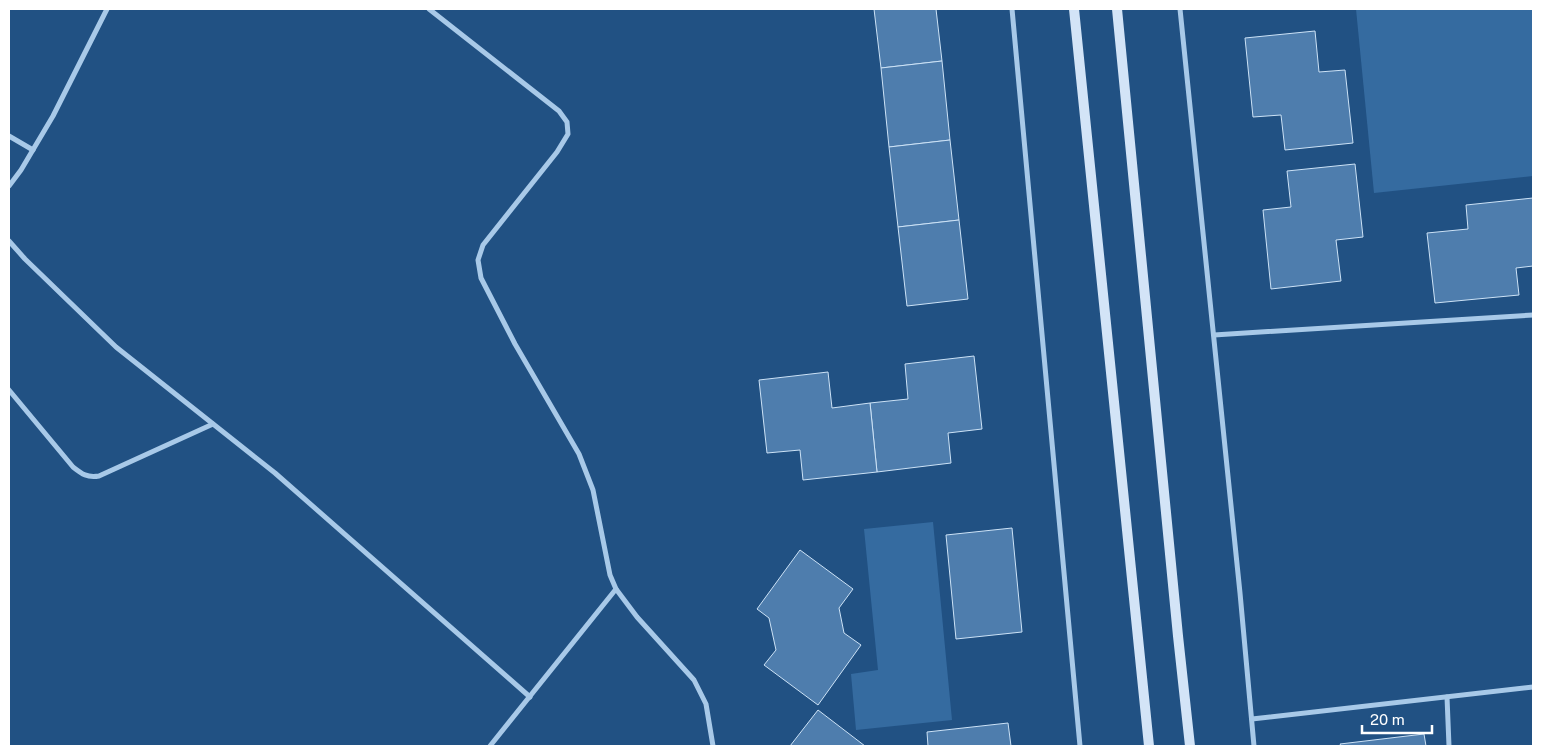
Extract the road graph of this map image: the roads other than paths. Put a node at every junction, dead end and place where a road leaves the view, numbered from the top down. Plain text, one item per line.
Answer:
1 (106, 9) edge
2 (429, 9) edge
3 (1012, 9) edge
4 (1074, 9) edge
5 (1117, 9) edge
6 (1180, 9) edge
7 (9, 136) edge
8 (32, 150) junction
9 (9, 186) edge
10 (9, 241) edge
11 (1533, 315) edge
12 (1214, 335) junction
13 (9, 390) edge
14 (213, 424) junction
15 (616, 590) junction
16 (1533, 687) edge
17 (530, 697) junction
18 (1447, 697) junction
19 (1252, 719) junction
20 (490, 746) edge
21 (713, 746) edge
22 (1080, 746) edge
23 (1149, 746) edge
24 (1190, 746) edge
25 (1254, 746) edge
26 (1449, 746) edge

1 - 8 street
2 - 15 street
3 - 22 street
4 - 23 street
5 - 24 street
6 - 12 street
7 - 8 street
8 - 9 street
10 - 14 street
11 - 12 street
12 - 19 street
13 - 14 street
14 - 17 street
15 - 17 street
15 - 21 street
16 - 18 street
17 - 20 street
18 - 19 street
18 - 26 street
19 - 25 street

